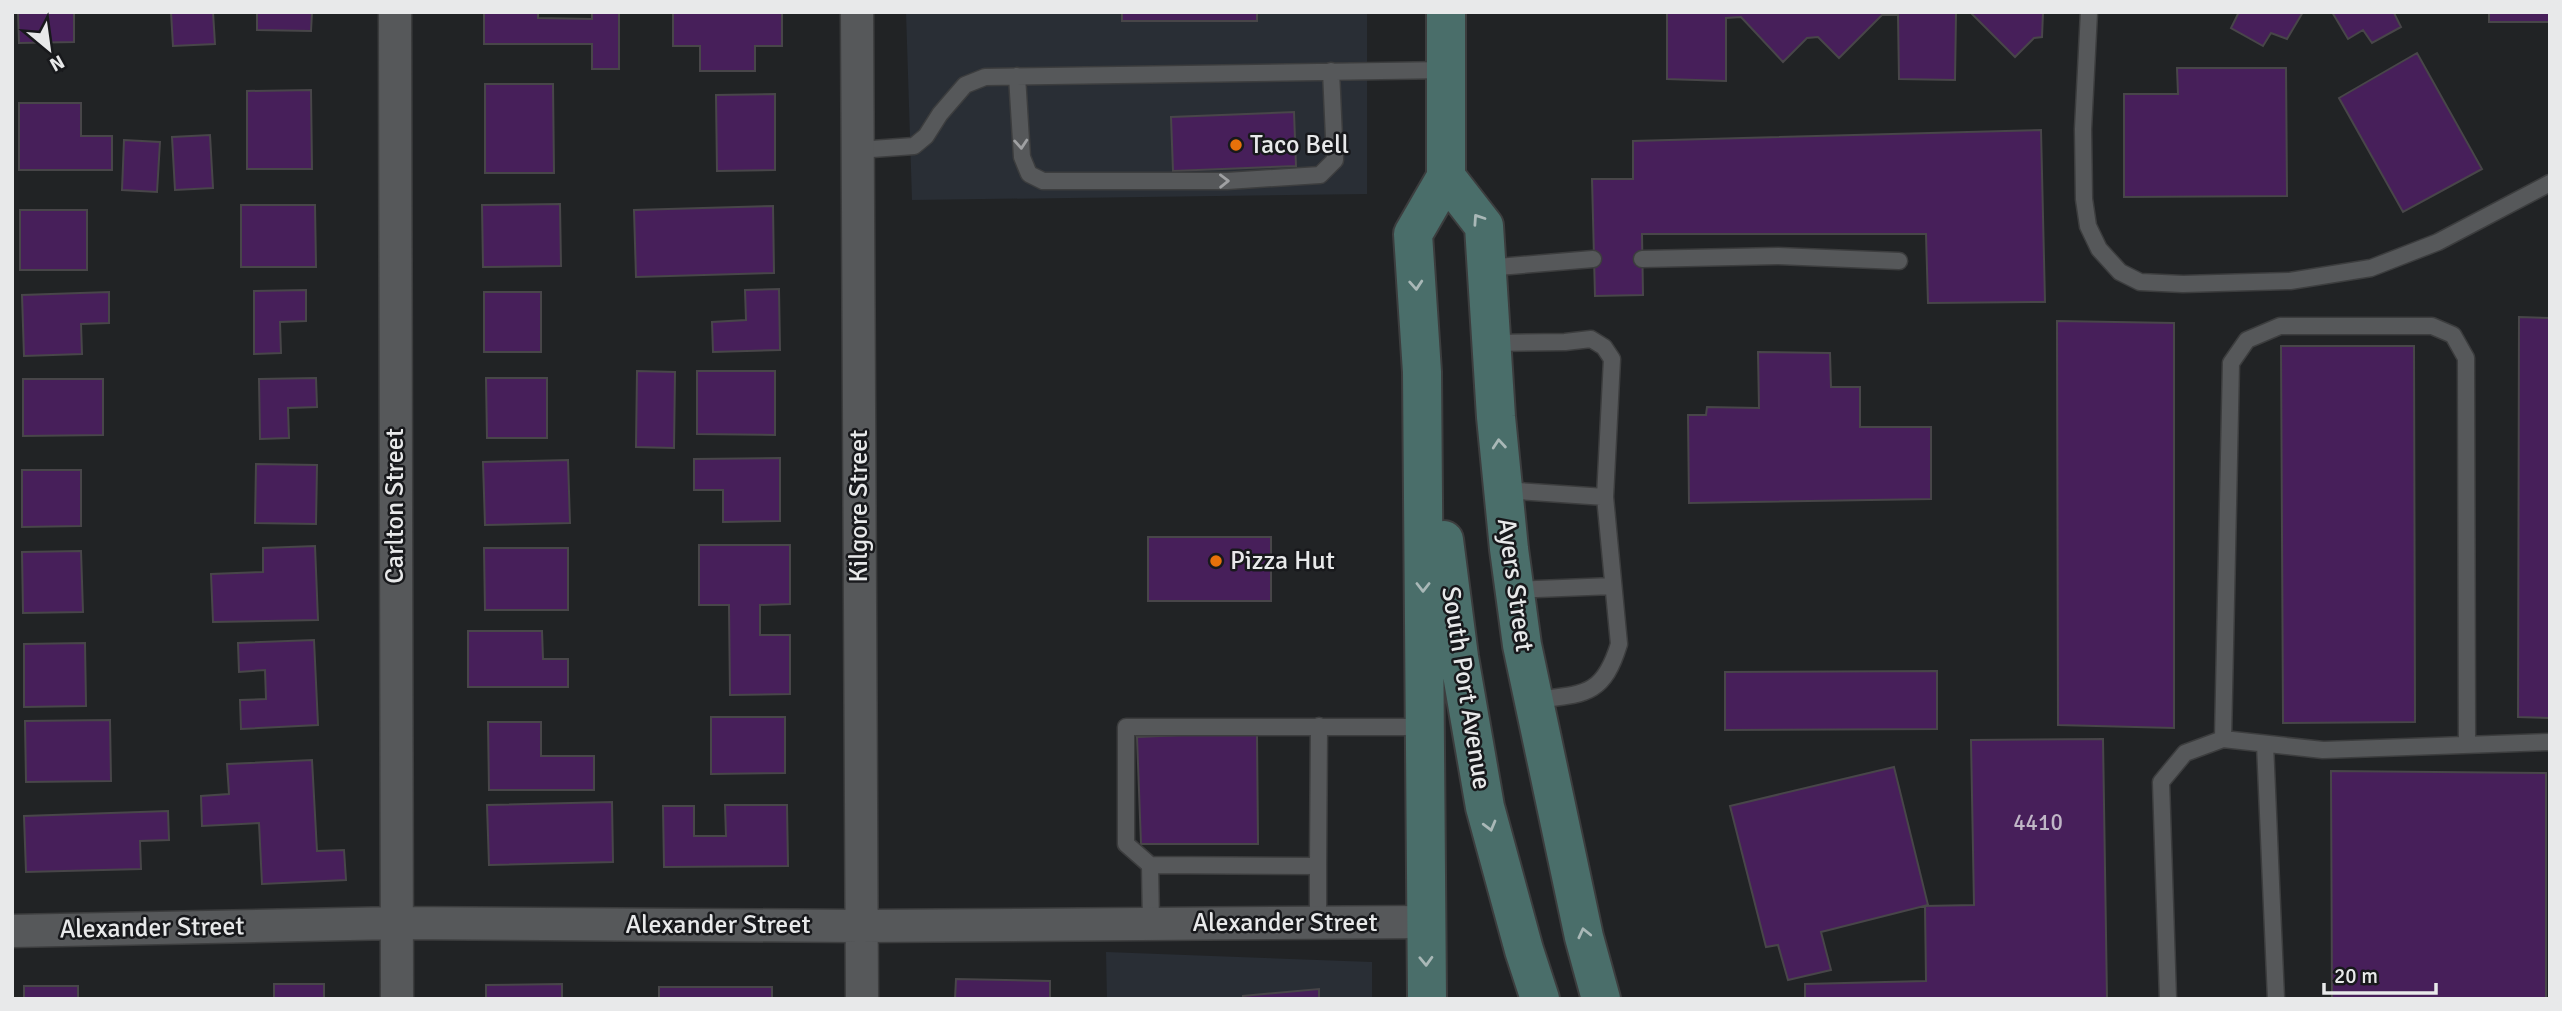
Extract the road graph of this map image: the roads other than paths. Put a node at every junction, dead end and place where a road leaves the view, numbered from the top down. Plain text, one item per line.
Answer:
1 (395, 12) edge
2 (857, 12) edge
3 (1446, 12) edge
4 (2090, 12) edge
5 (1447, 70) junction
6 (1331, 71) junction
7 (1017, 76) junction
8 (858, 150) junction
9 (1447, 177) junction
10 (2550, 183) edge
11 (1594, 259) dead end
12 (1642, 259) dead end
13 (1899, 261) dead end
14 (1486, 268) junction
15 (1490, 343) junction
16 (1422, 372) junction
17 (1503, 490) junction
18 (1605, 497) junction
19 (1613, 586) junction
20 (1514, 590) junction
21 (1534, 701) junction
22 (1319, 726) junction
23 (1424, 727) junction
24 (2223, 739) junction
25 (2550, 742) edge
26 (2265, 744) junction
27 (2467, 744) junction
28 (1150, 865) junction
29 (1318, 866) junction
30 (1425, 922) junction
31 (396, 923) junction
32 (1318, 923) junction
33 (1151, 924) junction
34 (860, 926) junction
35 (12, 931) edge
36 (397, 999) edge
37 (862, 999) edge
38 (1427, 999) edge
39 (1540, 999) edge
40 (1601, 999) edge
41 (2168, 999) edge
42 (2276, 999) edge

1 - 31 street, Carlton Street
2 - 8 street, Kilgore Street
3 - 5 main road
4 - 10 lane
5 - 6 lane
5 - 9 main road
6 - 7 lane
7 -> 6 lane
7 - 8 lane
8 - 34 street, Kilgore Street
14 -> 9 main road, Ayers Street
9 -> 16 main road
11 - 14 lane
12 - 13 lane
14 - 15 main road, Ayers Street
17 -> 15 main road, Ayers Street
15 - 18 lane
16 -> 23 main road
16 -> 39 main road, South Port Avenue
17 - 18 lane
17 - 20 main road, Ayers Street
18 - 19 lane
19 - 20 lane
19 - 21 lane
20 - 21 main road, Ayers Street
40 -> 21 main road, Ayers Street
22 - 23 lane
22 - 28 lane
22 - 29 lane
23 - 30 main road
24 - 26 lane
24 - 27 lane
24 - 41 lane
25 - 27 lane
26 - 27 lane
26 - 42 lane
28 - 29 lane
28 - 33 lane
29 - 32 lane
30 - 32 street, Alexander Street
30 -> 38 main road
31 - 34 street, Alexander Street
31 - 35 street, Alexander Street
31 - 36 street, Carlton Street
32 - 33 street, Alexander Street
33 - 34 street, Alexander Street
34 - 37 street, Kilgore Street

